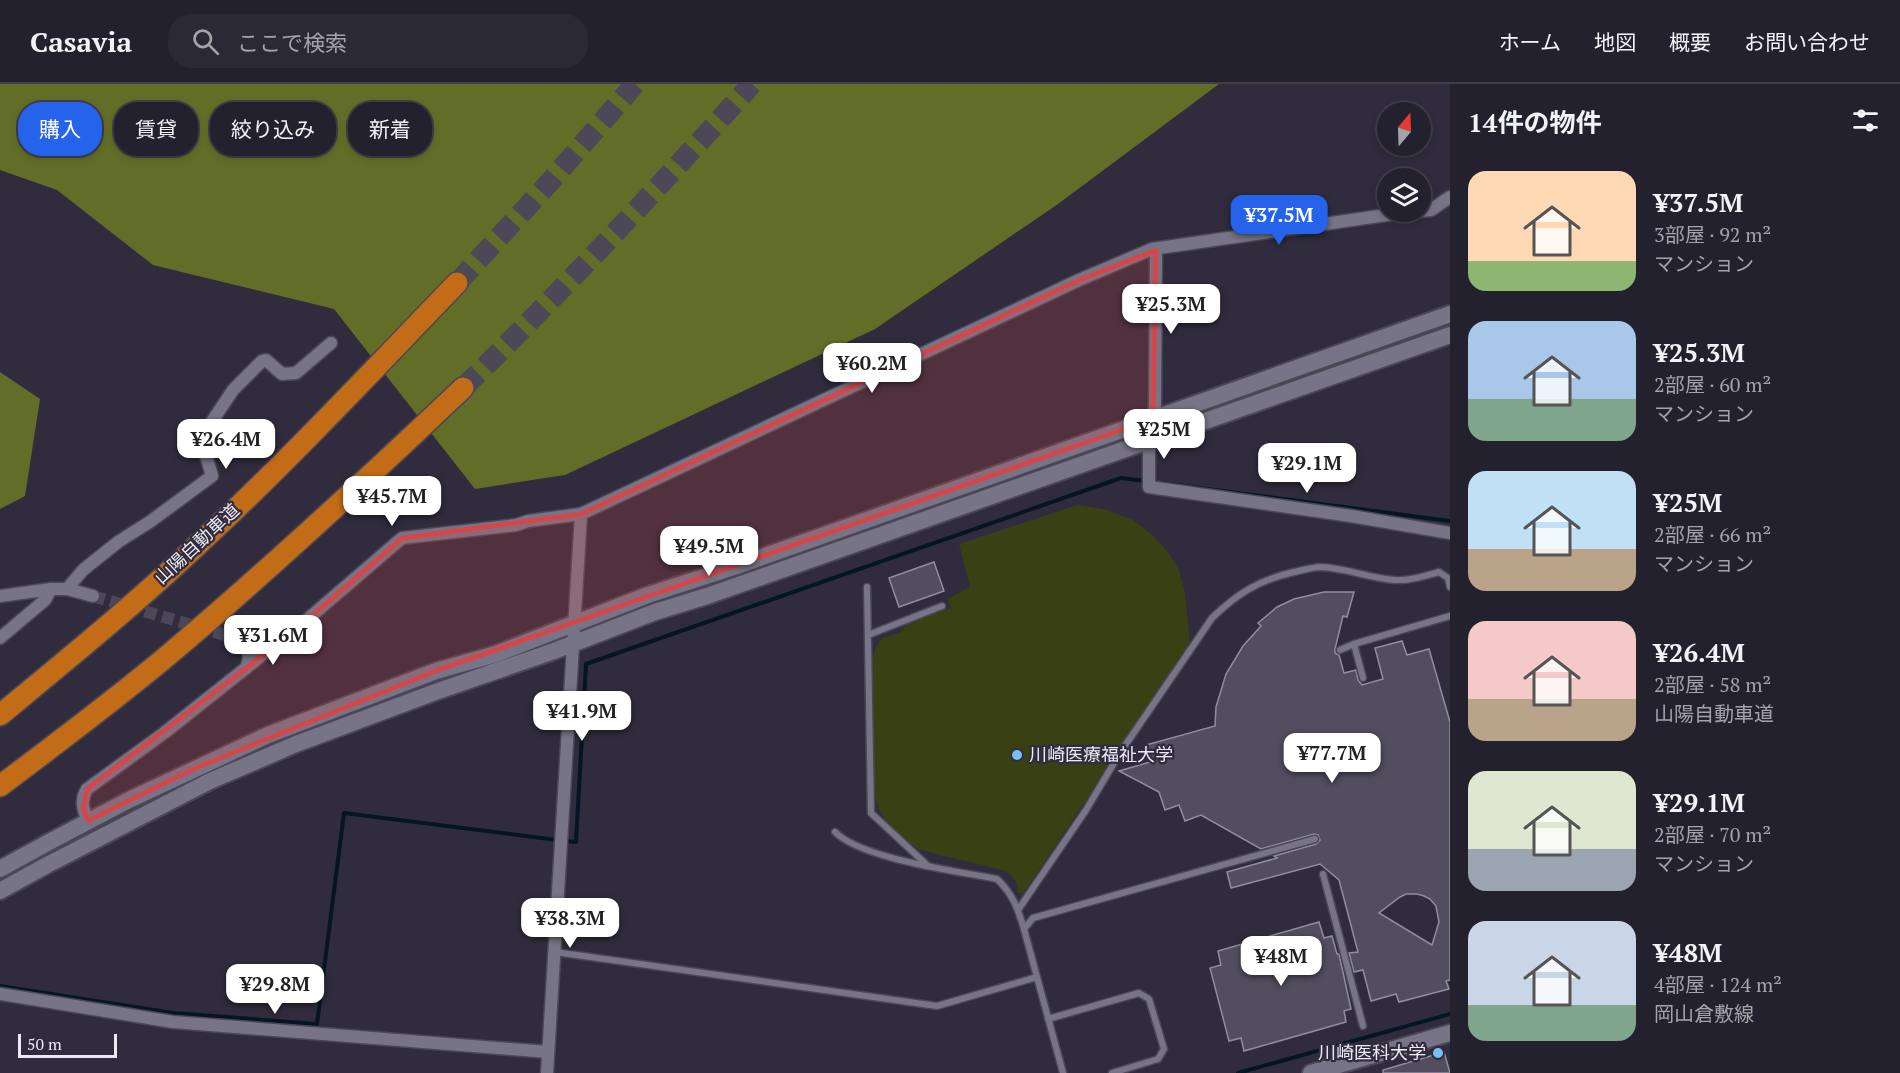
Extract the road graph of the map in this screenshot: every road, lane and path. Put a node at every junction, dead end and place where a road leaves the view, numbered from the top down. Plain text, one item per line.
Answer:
1 (1450, 197) edge
2 (1431, 210) edge
3 (1377, 217) edge
4 (1156, 250) junction
5 (458, 283) tunnel mouth
6 (1450, 314) edge
7 (1450, 335) edge
8 (331, 343) dead end
9 (463, 388) tunnel mouth
10 (1154, 419) junction
11 (1150, 440) junction
12 (581, 514) junction
13 (1450, 533) edge
14 (867, 587) dead end
15 (1450, 587) edge
16 (51, 589) junction
17 (67, 589) junction
18 (0, 596) edge
19 (93, 596) tunnel mouth
20 (942, 606) dead end
21 (1450, 616) edge
22 (575, 624) junction
23 (868, 635) junction
24 (0, 638) edge
25 (279, 640) junction
26 (574, 643) junction
27 (1354, 644) junction
28 (1340, 650) dead end
29 (246, 668) junction
30 (1363, 678) dead end
31 (0, 715) edge
32 (0, 786) edge
33 (88, 821) junction
34 (835, 832) dead end
35 (1315, 839) dead end
36 (927, 865) junction
37 (0, 869) edge
38 (1323, 874) dead end
39 (0, 891) edge
40 (1018, 910) junction
41 (1024, 929) junction
42 (554, 952) junction
43 (1037, 977) junction
44 (0, 994) edge
45 (1048, 1019) junction
46 (1363, 1026) dead end
47 (1450, 1033) edge
48 (548, 1052) junction
49 (1317, 1072) edge
50 (547, 1073) edge
51 (1063, 1073) edge
52 (1112, 1073) edge

1 - 2 street
3 - 4 street
4 - 10 street
4 - 12 street
5 - 31 highway, 山陽自動車道
6 - 10 street
7 - 11 street
8 - 17 street
9 - 32 highway
10 - 11 street
10 - 22 street
11 - 13 street
11 - 26 street
12 - 22 street
12 - 25 street
14 - 23 lane
15 - 40 lane
16 - 17 street
16 - 18 street
16 - 24 street
17 - 19 street
20 - 23 lane
21 - 27 lane
22 - 26 street
22 - 33 street
23 - 36 lane
25 - 29 street
25 - 29 street
26 - 39 street
26 - 42 street
27 - 28 lane
27 - 30 lane
29 - 33 street
33 - 37 street
34 - 36 lane
35 - 41 lane
36 - 40 lane
38 - 46 lane
40 - 41 lane
41 - 43 lane
42 - 43 lane
42 - 48 street
43 - 45 lane
44 - 48 street
45 - 51 lane
45 - 52 lane
47 - 49 street
48 - 50 street

